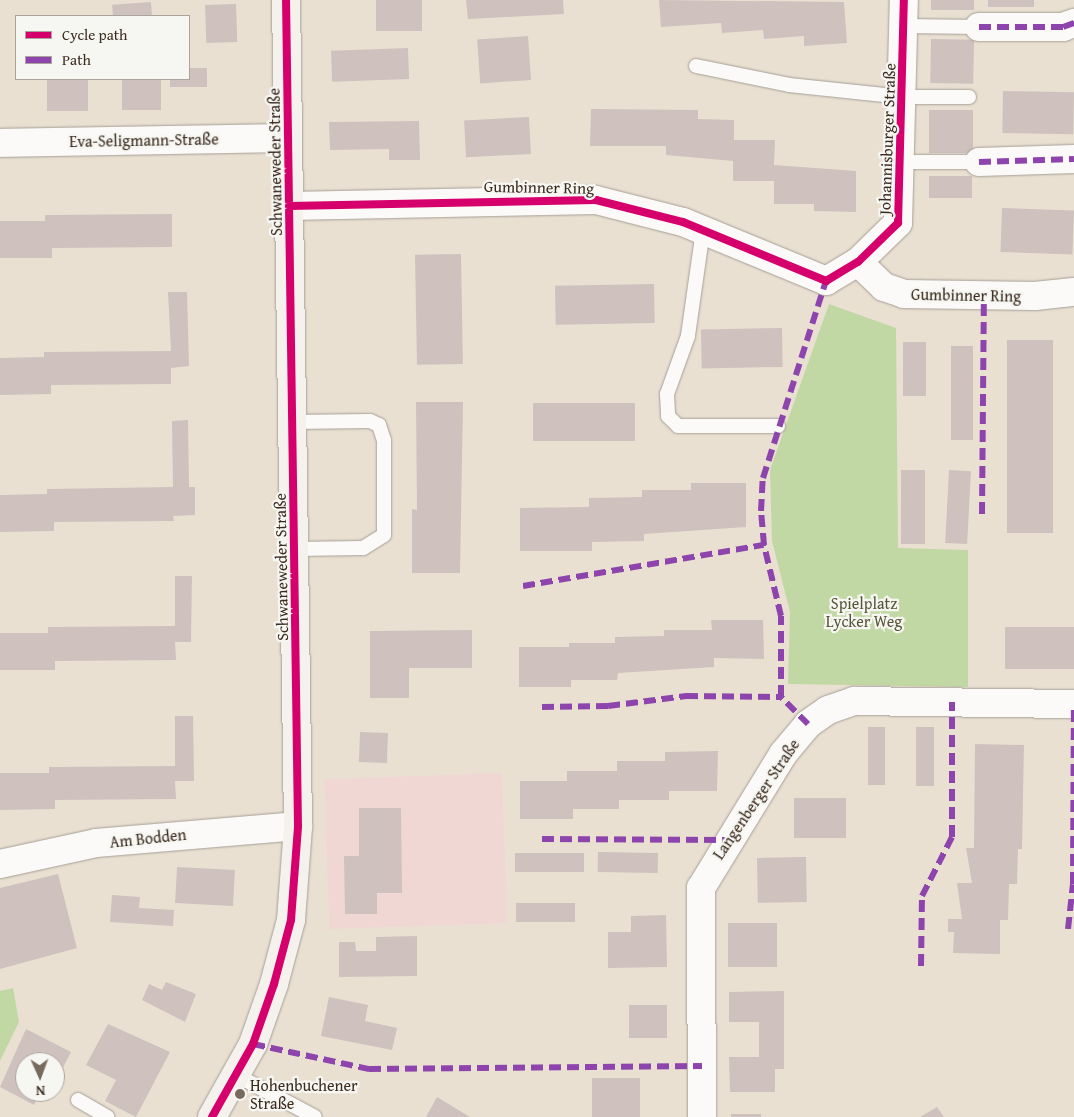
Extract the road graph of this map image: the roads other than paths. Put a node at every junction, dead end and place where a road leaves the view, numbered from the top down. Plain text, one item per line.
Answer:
1 (286, 0) edge
2 (904, 13) edge
3 (1074, 23) edge
4 (979, 27) joint
5 (696, 66) dead end
6 (903, 97) junction
7 (969, 97) dead end
8 (287, 138) junction
9 (0, 143) edge
10 (1074, 159) edge
11 (902, 162) junction
12 (979, 162) joint
13 (289, 206) junction
14 (703, 230) junction
15 (858, 262) junction
16 (1074, 292) edge
17 (292, 422) junction
18 (778, 426) dead end
19 (294, 548) junction
20 (1074, 704) edge
21 (298, 826) junction
22 (0, 864) edge
23 (236, 1075) junction
24 (78, 1100) dead end
25 (108, 1117) edge
26 (212, 1117) edge
27 (314, 1117) edge
28 (702, 1117) edge

1 - 8 main road, Schwaneweder Straße
2 - 4 lane
2 - 6 street, Johannisburger Straße
3 - 4 street
5 - 6 lane
6 - 7 lane
6 - 11 street, Johannisburger Straße
8 - 9 street, Eva-Seligmann-Straße
8 - 13 main road, Schwaneweder Straße
10 - 12 street
11 - 12 lane
11 - 15 street, Johannisburger Straße
13 - 14 street, Gumbinner Ring
13 - 17 main road, Schwaneweder Straße
14 - 15 street, Gumbinner Ring
14 - 18 lane
15 - 16 street, Gumbinner Ring
17 - 19 main road, Schwaneweder Straße
17 - 19 lane
19 - 21 main road, Schwaneweder Straße
20 - 28 street, Langenberger Straße
21 - 22 street, Am Bodden
21 - 23 main road, Schwaneweder Straße
23 - 26 main road, Schwaneweder Straße
23 - 27 lane
24 - 25 lane

